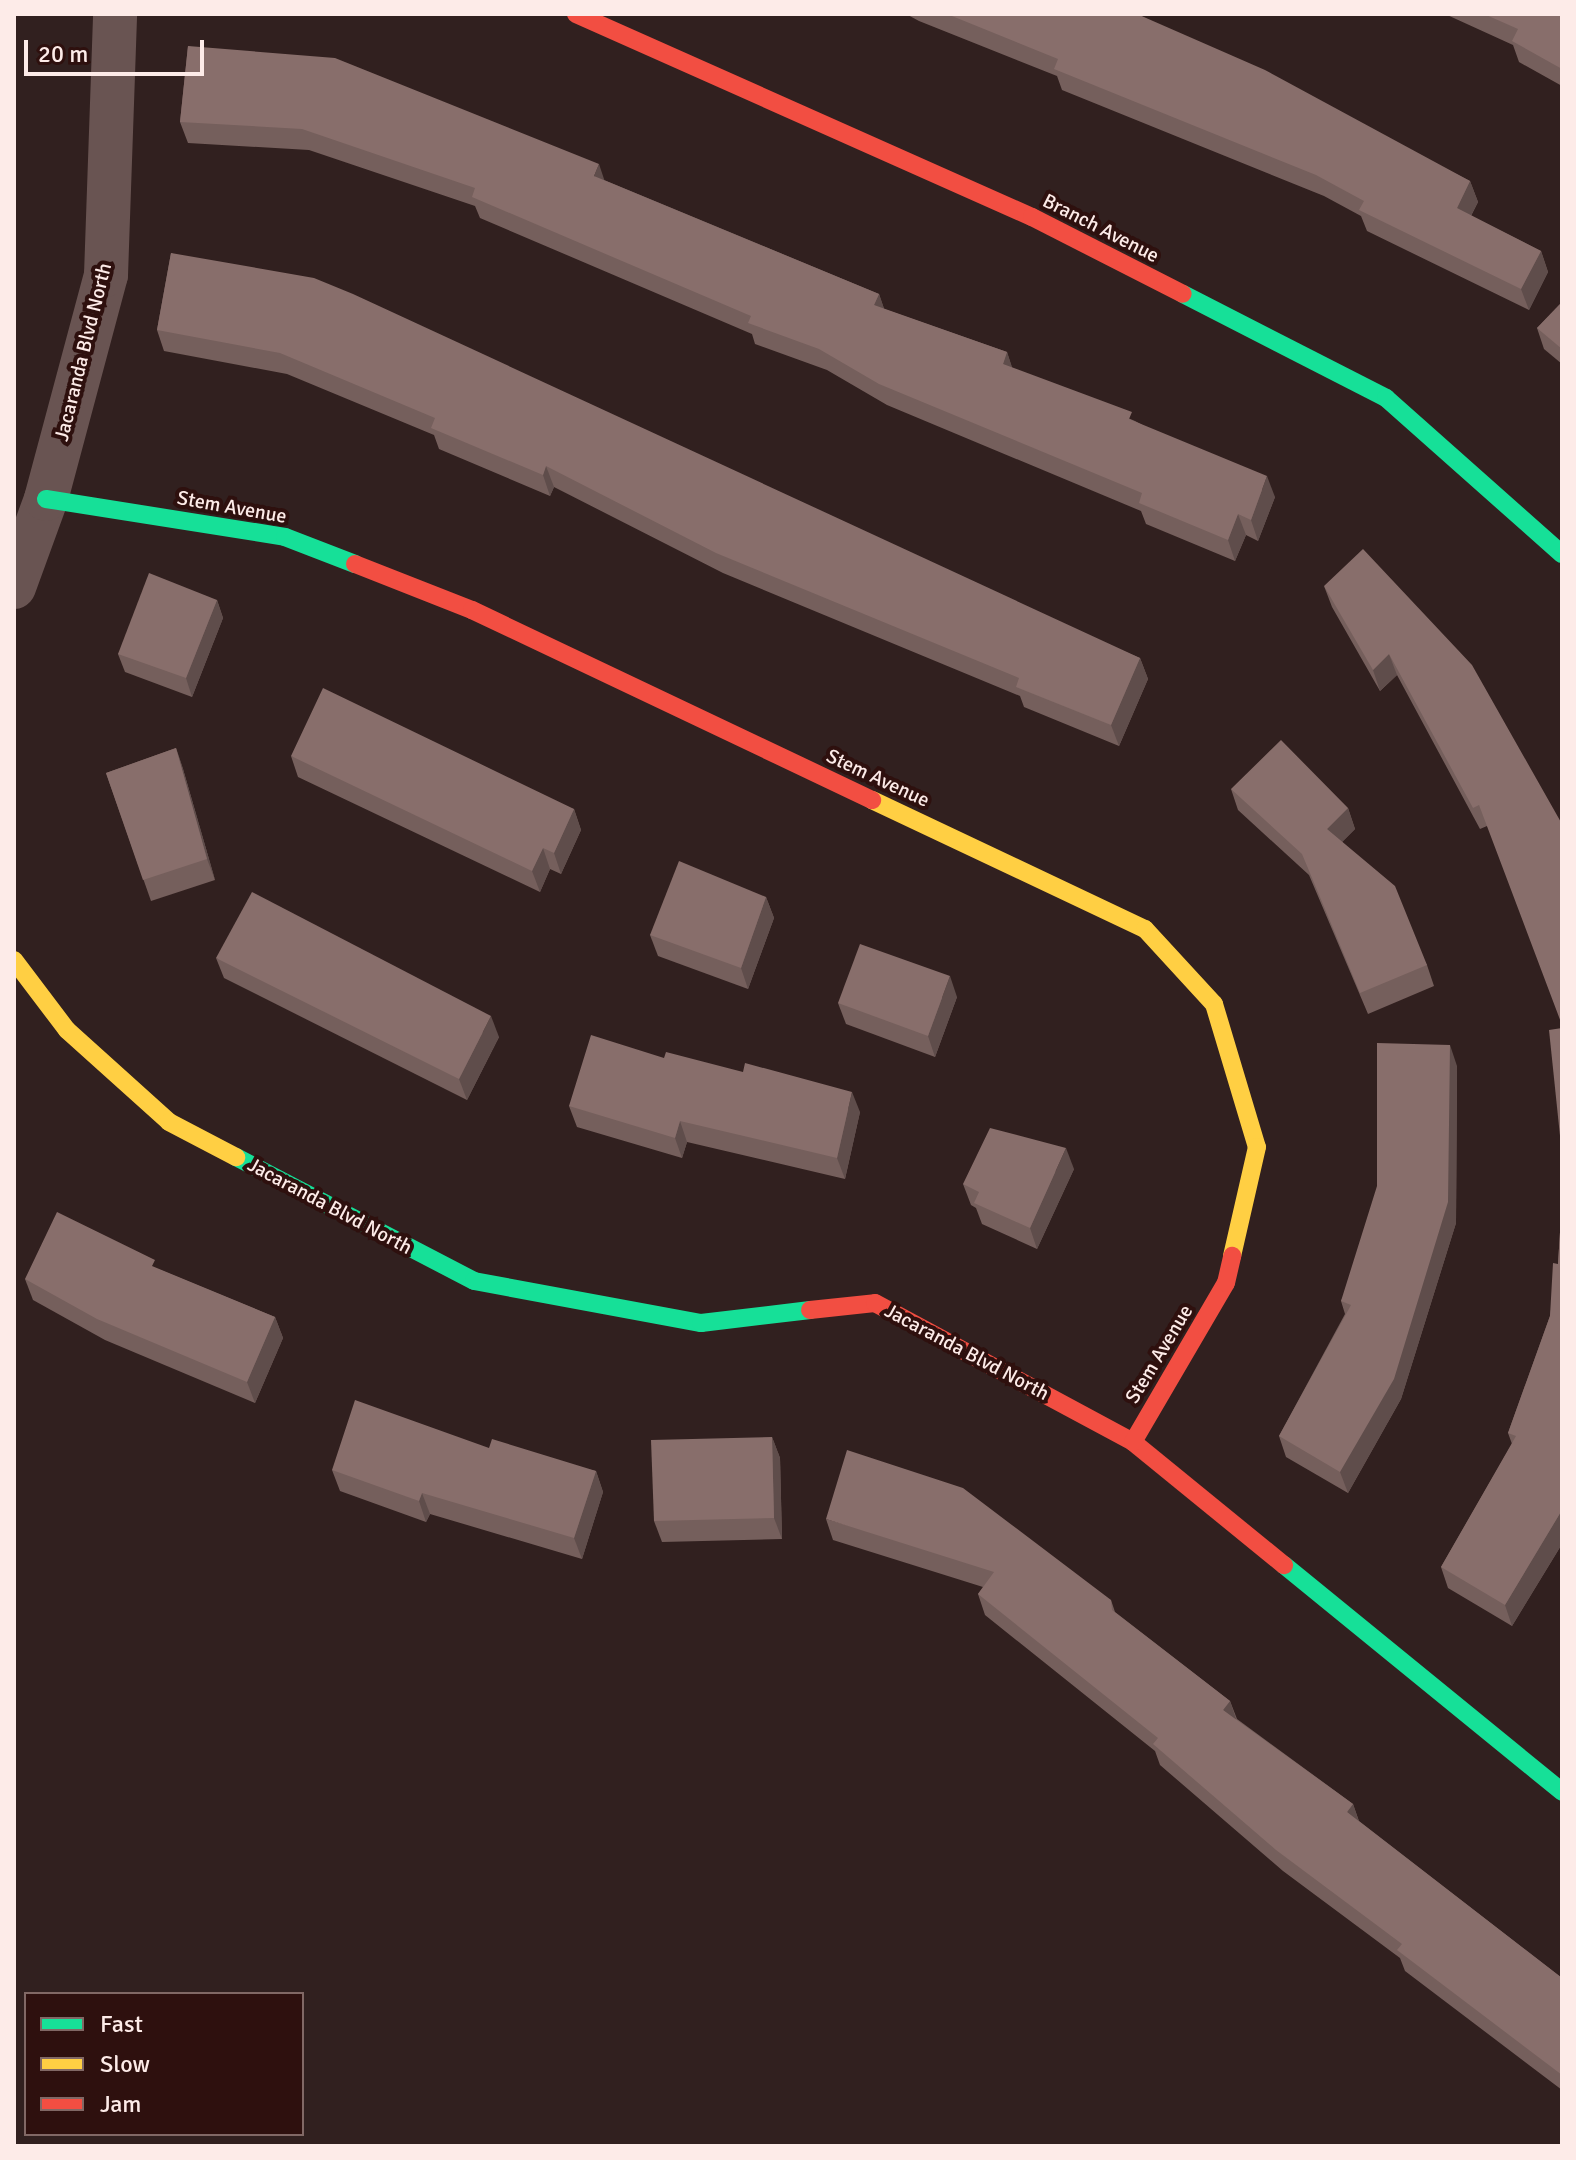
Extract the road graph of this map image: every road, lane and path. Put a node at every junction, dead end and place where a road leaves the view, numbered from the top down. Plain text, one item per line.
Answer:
1 (115, 14) edge
2 (576, 14) edge
3 (46, 499) junction
4 (1562, 554) edge
5 (14, 587) edge
6 (14, 960) edge
7 (1133, 1442) junction
8 (1562, 1792) edge

1 - 3 street, Jacaranda Blvd North
2 - 4 street, Branch Avenue
3 - 5 street, Jacaranda Blvd North
3 - 7 street, Stem Avenue
6 - 7 street, Jacaranda Blvd North
7 - 8 street, Jacaranda Blvd North

